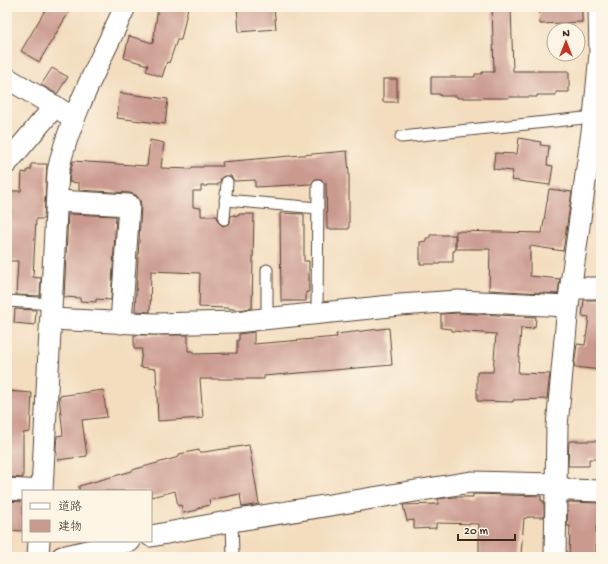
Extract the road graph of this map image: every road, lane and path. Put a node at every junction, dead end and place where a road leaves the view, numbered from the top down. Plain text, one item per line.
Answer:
1 (125, 7) edge
2 (600, 7) edge
3 (7, 78) edge
4 (55, 106) junction
5 (594, 117) junction
6 (74, 118) junction
7 (401, 136) dead end
8 (7, 163) edge
9 (227, 182) dead end
10 (318, 185) dead end
11 (225, 200) junction
12 (57, 201) junction
13 (318, 208) junction
14 (224, 220) dead end
15 (267, 270) dead end
16 (601, 288) edge
17 (570, 297) junction
18 (7, 301) edge
19 (51, 311) junction
20 (317, 314) junction
21 (268, 319) junction
22 (121, 323) junction
23 (555, 484) junction
24 (7, 489) edge
25 (24, 490) edge
26 (42, 490) edge
27 (601, 491) edge
28 (232, 520) junction
29 (152, 536) edge
30 (39, 542) edge
31 (126, 542) edge
32 (38, 557) edge
33 (62, 557) edge
34 (233, 557) edge
35 (555, 557) edge

1 - 6 street
2 - 5 street
3 - 4 street
4 - 6 street
4 - 8 street
5 - 7 lane
5 - 17 street
6 - 12 street
9 - 11 lane
10 - 13 lane
11 - 13 lane
11 - 14 lane
12 - 19 street
12 - 22 street
13 - 20 lane
15 - 21 lane
16 - 17 street
17 - 20 street
17 - 23 street
18 - 19 lane
19 - 22 street
19 - 26 street
20 - 21 street
21 - 22 street
23 - 27 street
23 - 28 street
23 - 35 street
24 - 25 street
28 - 29 street
28 - 34 lane
30 - 32 street
31 - 33 street

